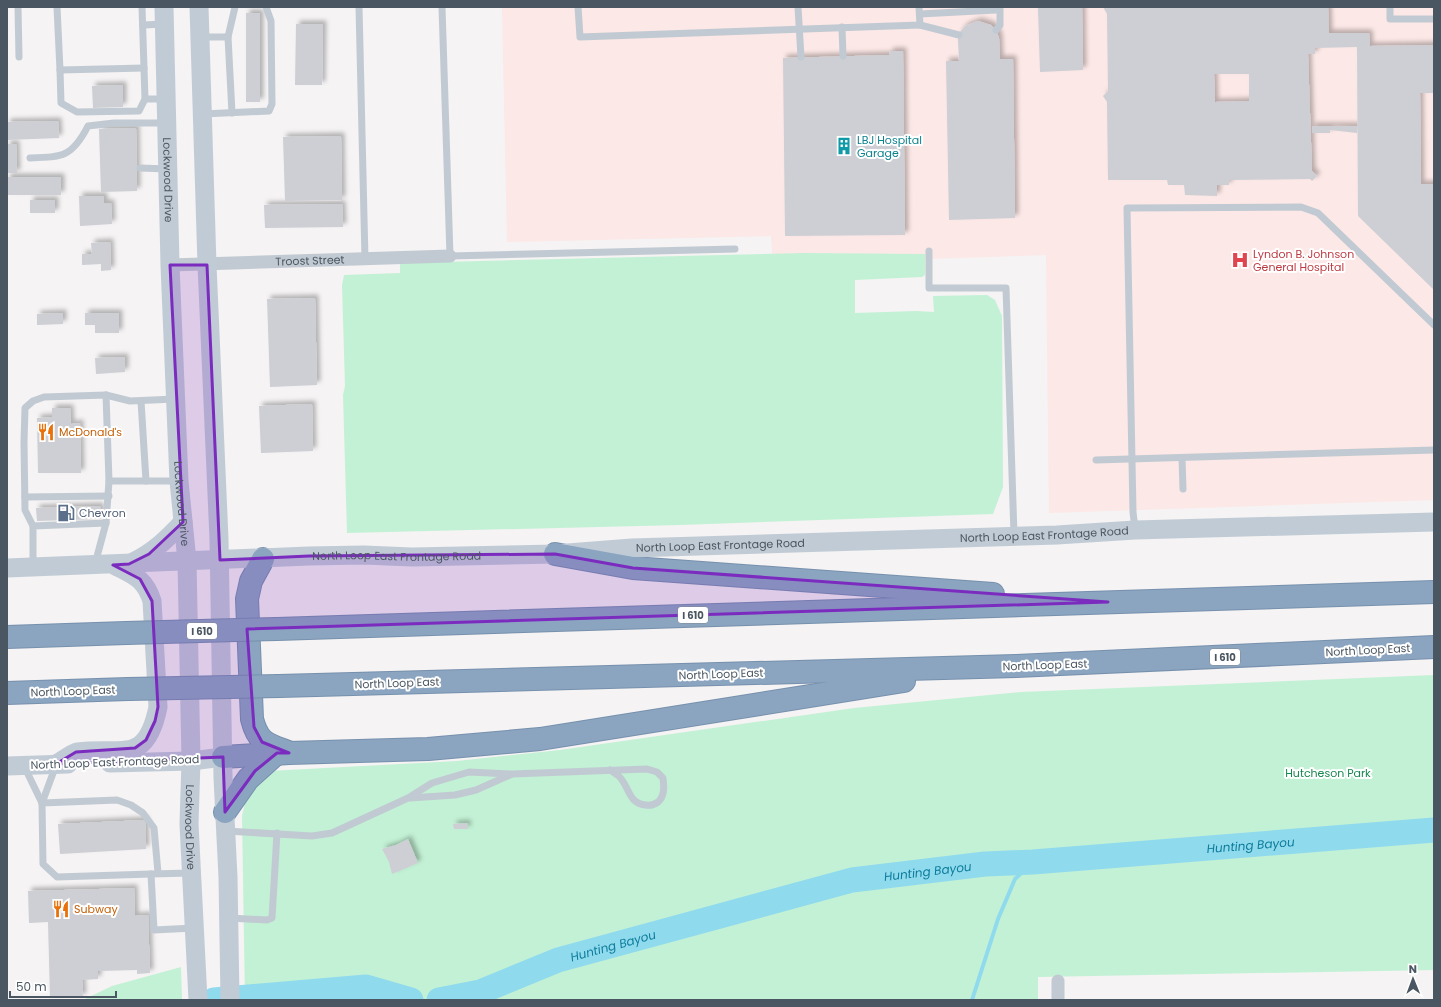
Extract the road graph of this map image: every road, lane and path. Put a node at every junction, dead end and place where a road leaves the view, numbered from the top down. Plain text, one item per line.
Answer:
1 (18, 7) edge
2 (57, 7) edge
3 (142, 7) edge
4 (199, 7) edge
5 (235, 7) edge
6 (266, 7) edge
7 (359, 7) edge
8 (442, 7) edge
9 (578, 7) edge
10 (798, 7) edge
11 (999, 7) edge
12 (1390, 7) edge
13 (920, 10) edge
14 (165, 15) edge
15 (1434, 19) edge
16 (143, 25) junction
17 (920, 25) junction
18 (842, 27) junction
19 (800, 28) junction
20 (996, 30) dead end
21 (959, 35) dead end
22 (200, 37) junction
23 (228, 37) junction
24 (843, 56) dead end
25 (19, 57) dead end
26 (801, 57) dead end
27 (144, 68) junction
28 (60, 70) junction
29 (145, 99) junction
30 (166, 99) junction
31 (232, 113) junction
32 (202, 114) junction
33 (167, 123) junction
34 (30, 158) dead end
35 (140, 168) dead end
36 (168, 169) junction
37 (735, 249) dead end
38 (929, 252) dead end
39 (450, 256) junction
40 (365, 259) junction
41 (207, 264) junction
42 (170, 265) junction
43 (1434, 325) edge
44 (106, 395) junction
45 (175, 400) junction
46 (141, 401) junction
47 (1434, 450) edge
48 (1182, 458) junction
49 (1096, 460) dead end
50 (1133, 460) junction
51 (109, 481) junction
52 (146, 481) junction
53 (179, 481) junction
54 (1183, 489) dead end
55 (109, 496) junction
56 (25, 497) junction
57 (1134, 521) junction
58 (183, 522) junction
59 (1434, 522) edge
60 (106, 524) junction
61 (33, 526) junction
62 (1014, 536) junction
63 (555, 554) junction
64 (263, 559) junction
65 (220, 560) junction
66 (187, 561) junction
67 (112, 565) junction
68 (33, 567) junction
69 (7, 568) edge
70 (1434, 592) edge
71 (1108, 602) junction
72 (7, 638) edge
73 (1434, 648) edge
74 (1016, 666) junction
75 (7, 693) edge
76 (283, 753) junction
77 (223, 758) junction
78 (191, 761) junction
79 (56, 764) junction
80 (15, 766) edge
81 (610, 770) junction
82 (512, 774) junction
83 (408, 798) junction
84 (42, 804) junction
85 (225, 822) junction
86 (277, 834) junction
87 (192, 873) junction
88 (154, 874) junction
89 (229, 918) junction
90 (195, 928) junction
91 (1058, 981) dead end
92 (198, 1000) edge
93 (230, 1000) edge
94 (1058, 1000) edge

1 - 25 lane
2 - 28 lane
3 - 16 lane
4 - 22 main road
5 - 23 lane
6 - 31 lane
7 - 40 lane
8 - 39 lane
9 - 19 lane
10 - 19 lane
11 - 13 lane
11 - 20 lane
12 - 15 lane
13 - 17 lane
14 - 16 lane
14 - 30 main road, Lockwood Drive
16 - 27 lane
17 - 18 lane
17 - 21 lane
18 - 19 lane
18 - 24 lane
19 - 26 lane
22 - 23 lane
22 - 32 main road
23 - 31 lane
27 - 28 lane
27 - 29 lane
28 - 29 lane
29 - 30 lane
30 - 33 main road, Lockwood Drive
31 - 32 lane
32 - 41 main road
33 - 34 lane
33 - 36 main road, Lockwood Drive
35 - 36 lane
36 - 42 main road, Lockwood Drive
37 - 39 lane
38 - 62 lane
39 - 40 street, Troost Street
40 - 41 street, Troost Street
41 - 42 street, Troost Street
41 - 65 main road
42 - 45 main road, Lockwood Drive
43 - 50 lane
44 - 46 lane
44 - 51 lane
44 - 56 lane
45 - 46 lane
45 - 53 main road, Lockwood Drive
46 - 52 lane
47 - 48 lane
48 - 50 lane
48 - 54 lane
49 - 50 lane
50 - 57 lane
51 - 52 lane
51 - 55 lane
52 - 53 lane
53 - 58 main road, Lockwood Drive
55 - 56 lane
55 - 60 lane
56 - 61 lane
57 - 59 main road, North Loop East Frontage Road
57 - 62 main road, North Loop East Frontage Road
58 - 66 main road, Lockwood Drive
58 - 67 main road
60 - 61 lane
60 - 67 lane
61 - 68 lane
62 - 63 main road, North Loop East Frontage Road
63 - 64 main road, North Loop East Frontage Road
63 - 71 highway
64 - 65 main road, North Loop East Frontage Road
64 - 76 highway
65 - 66 main road, North Loop East Frontage Road
65 - 77 main road
66 - 67 main road, North Loop East Frontage Road
66 - 78 main road, Lockwood Drive
67 - 68 main road, North Loop East Frontage Road
67 - 79 main road
68 - 69 main road, North Loop East Frontage Road
70 - 71 highway, I 610
71 - 72 highway, I 610, bridge
73 - 74 highway, North Loop East / I 610
74 - 75 highway, North Loop East / I 610, bridge
74 - 76 highway
76 - 77 highway
76 - 85 highway
77 - 78 main road, North Loop East Frontage Road
77 - 85 main road
78 - 79 main road, North Loop East Frontage Road
78 - 87 main road, Lockwood Drive
79 - 80 main road, North Loop East Frontage Road
79 - 84 lane
80 - 84 lane
81 - 81 lane
81 - 82 lane
82 - 83 lane
82 - 83 lane
83 - 86 lane
84 - 88 lane
84 - 88 lane
85 - 86 lane
85 - 89 main road
86 - 89 lane
87 - 88 lane
87 - 90 main road, Lockwood Drive
88 - 90 lane
89 - 93 main road
90 - 92 main road, Lockwood Drive
91 - 94 street

